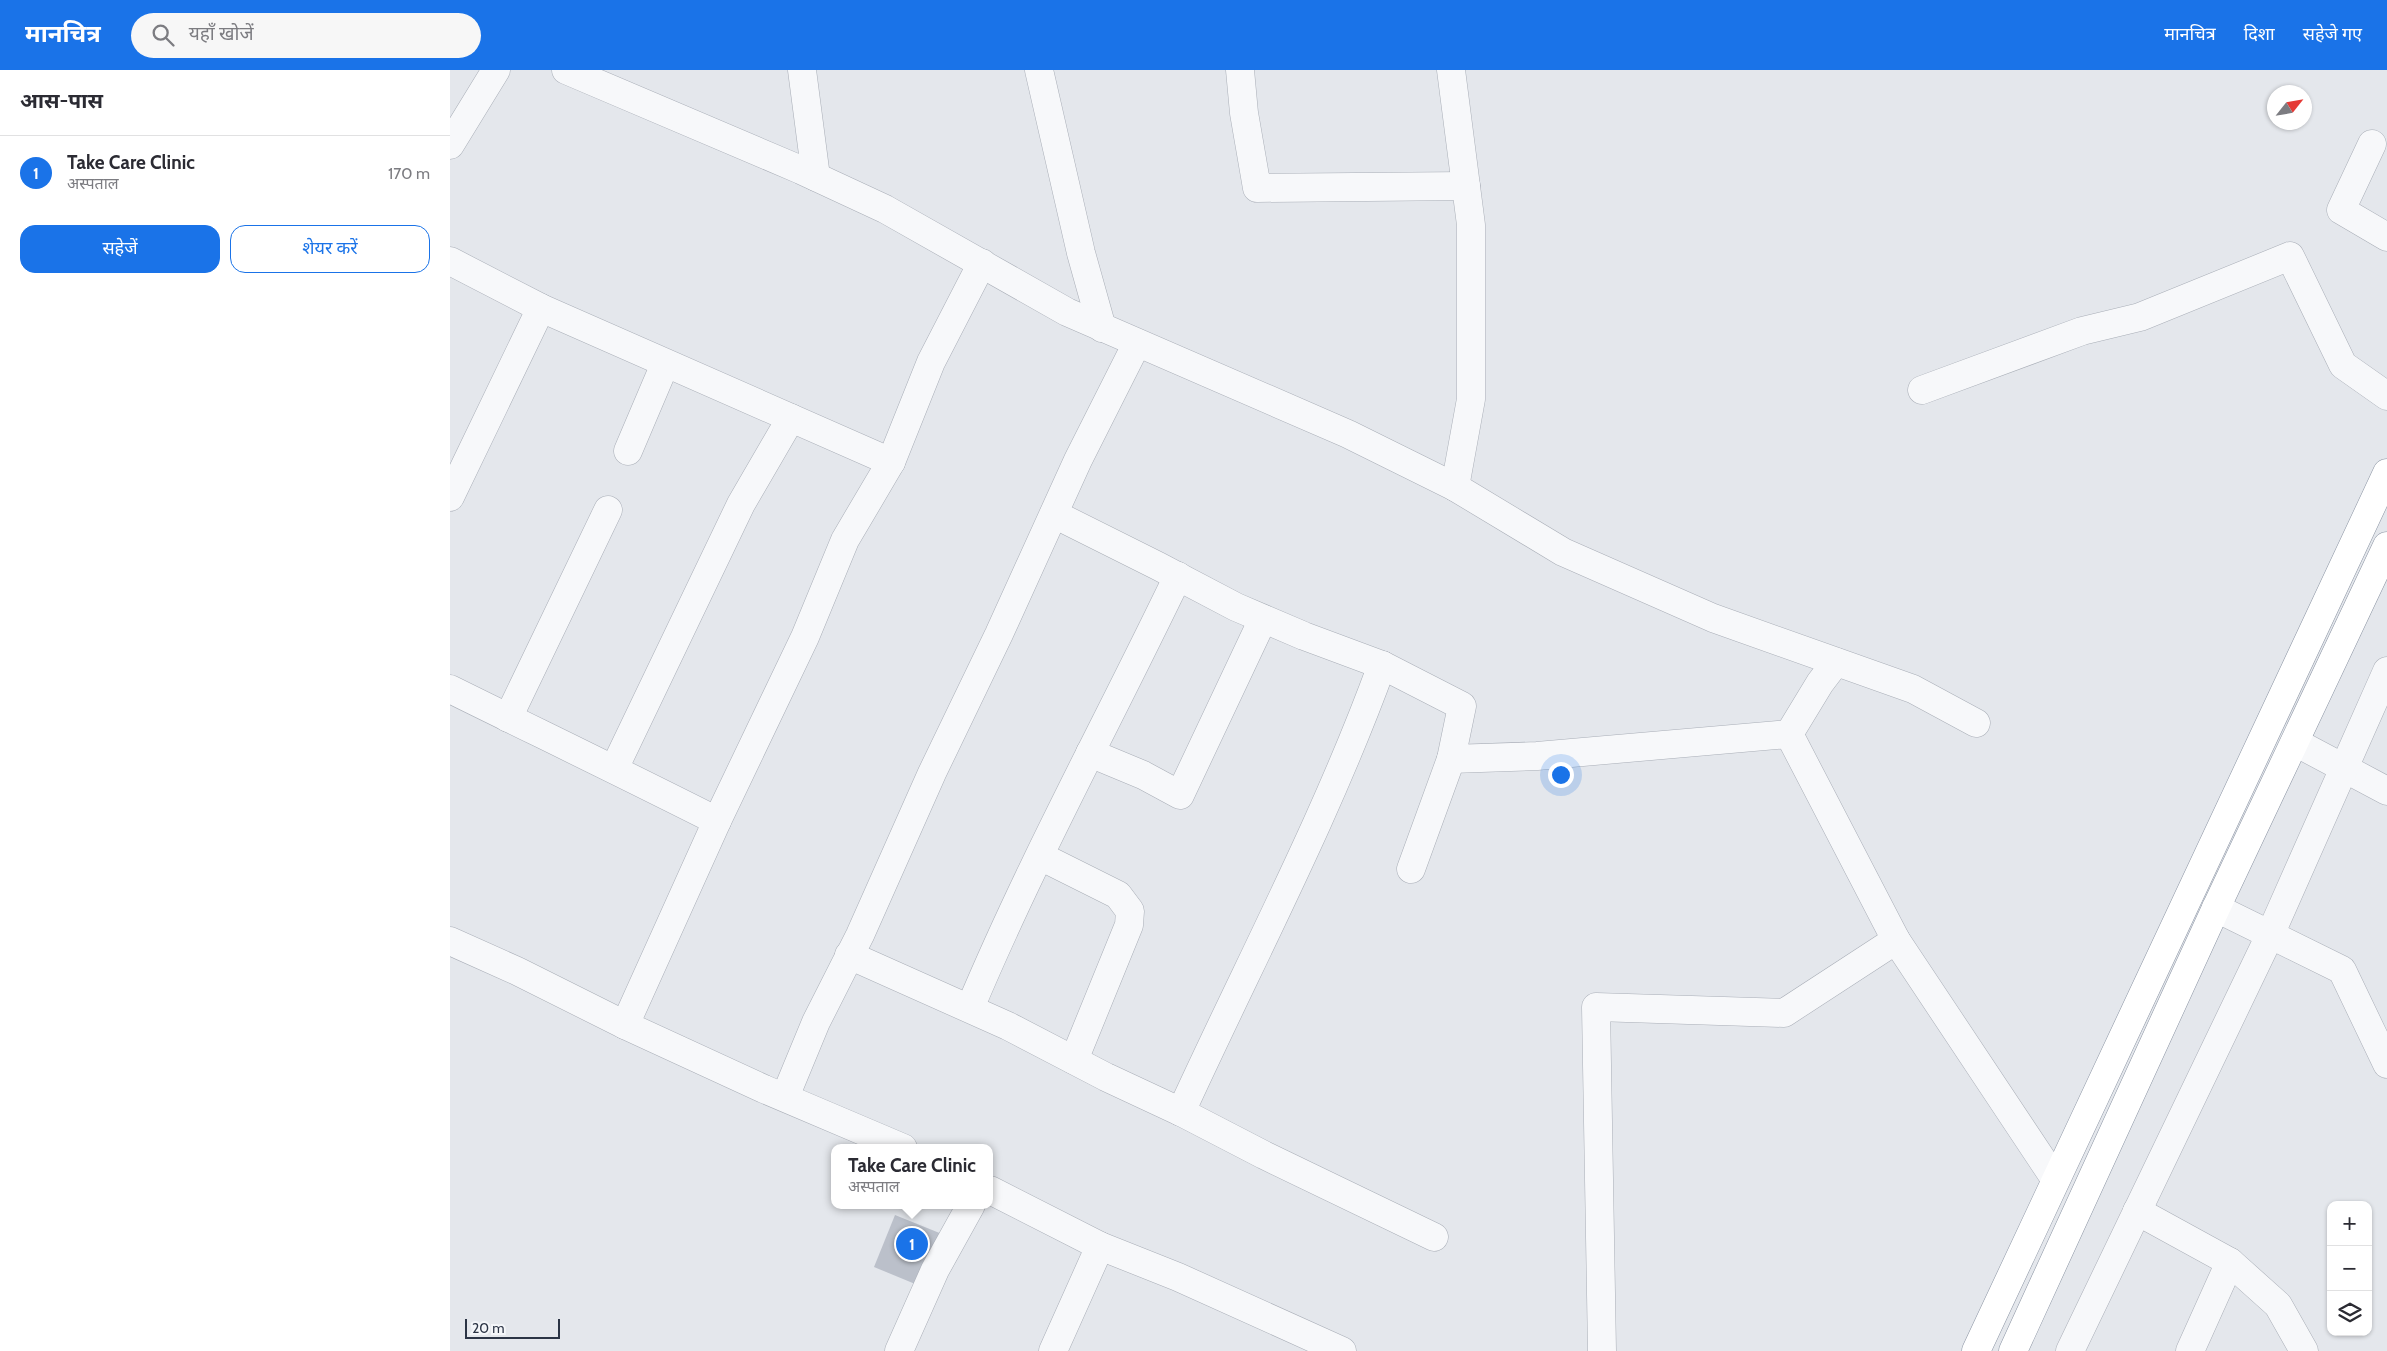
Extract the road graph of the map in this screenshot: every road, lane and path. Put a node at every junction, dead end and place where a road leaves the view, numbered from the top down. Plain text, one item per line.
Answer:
1 (496, 70) edge
2 (802, 70) edge
3 (1039, 70) edge
4 (1240, 70) edge
5 (1451, 70) edge
6 (578, 73) edge
7 (2372, 144) dead end
8 (450, 145) edge
9 (816, 177) junction
10 (1466, 186) junction
11 (2387, 237) edge
12 (450, 261) edge
13 (982, 263) junction
14 (541, 308) junction
15 (1102, 328) junction
16 (1138, 343) junction
17 (665, 364) junction
18 (1922, 390) dead end
19 (2387, 396) edge
20 (791, 418) junction
21 (628, 451) dead end
22 (891, 462) junction
23 (2387, 473) edge
24 (1455, 486) junction
25 (450, 497) edge
26 (608, 510) dead end
27 (1054, 514) junction
28 (2387, 546) edge
29 (1178, 576) junction
30 (1263, 619) junction
31 (1836, 662) junction
32 (1382, 665) junction
33 (2387, 671) edge
34 (450, 689) edge
35 (508, 718) junction
36 (1976, 724) dead end
37 (1789, 734) junction
38 (2295, 742) junction
39 (1090, 753) junction
40 (1451, 760) junction
41 (2344, 767) junction
42 (614, 769) junction
43 (2387, 791) edge
44 (717, 821) junction
45 (1040, 856) junction
46 (1411, 869) dead end
47 (2216, 908) junction
48 (2270, 935) junction
49 (1896, 940) junction
50 (450, 942) edge
51 (849, 955) junction
52 (970, 1008) junction
53 (624, 1025) junction
54 (1074, 1060) junction
55 (2387, 1064) edge
56 (785, 1098) junction
57 (1182, 1112) junction
58 (894, 1144) edge
59 (2055, 1179) junction
60 (993, 1192) edge
61 (969, 1209) edge
62 (2137, 1212) junction
63 (1434, 1237) dead end
64 (1100, 1246) junction
65 (2230, 1262) junction
66 (1335, 1350) edge
67 (899, 1351) edge
68 (1053, 1351) edge
69 (1602, 1351) edge
70 (1976, 1351) edge
71 (2013, 1351) edge
72 (2070, 1351) edge
73 (2190, 1351) edge
74 (2304, 1351) edge

1 - 8 street
2 - 9 street
3 - 15 street
4 - 10 street
5 - 10 street
6 - 9 street
7 - 11 street
9 - 13 street
10 - 24 street
12 - 14 street
13 - 15 street
13 - 22 street
14 - 17 street
14 - 25 street
15 - 16 street
16 - 24 street
16 - 27 street
17 - 20 street
17 - 21 street
18 - 19 street
20 - 22 street
20 - 42 street
22 - 44 street
23 - 59 highway
24 - 31 street
26 - 35 street
27 - 29 street
27 - 51 street
28 - 38 highway
29 - 30 street
29 - 39 street
30 - 32 street
30 - 39 street
31 - 36 street
31 - 37 street
32 - 40 street
32 - 57 street
33 - 41 street
34 - 35 street
35 - 42 street
37 - 40 street
37 - 49 street
38 - 41 street
38 - 47 highway
39 - 45 street
40 - 46 street
41 - 43 street
41 - 48 street
42 - 44 street
44 - 53 street
45 - 52 street
45 - 54 street
47 - 48 street
47 - 71 highway
48 - 55 street
48 - 62 street
49 - 59 street
49 - 69 street
50 - 53 street
51 - 52 street
51 - 56 street
52 - 54 street
53 - 56 street
54 - 57 street
56 - 58 street
57 - 63 street
59 - 70 highway
60 - 64 street
61 - 67 street
62 - 65 street
62 - 72 street
64 - 66 street
64 - 68 street
65 - 73 street
65 - 74 street

